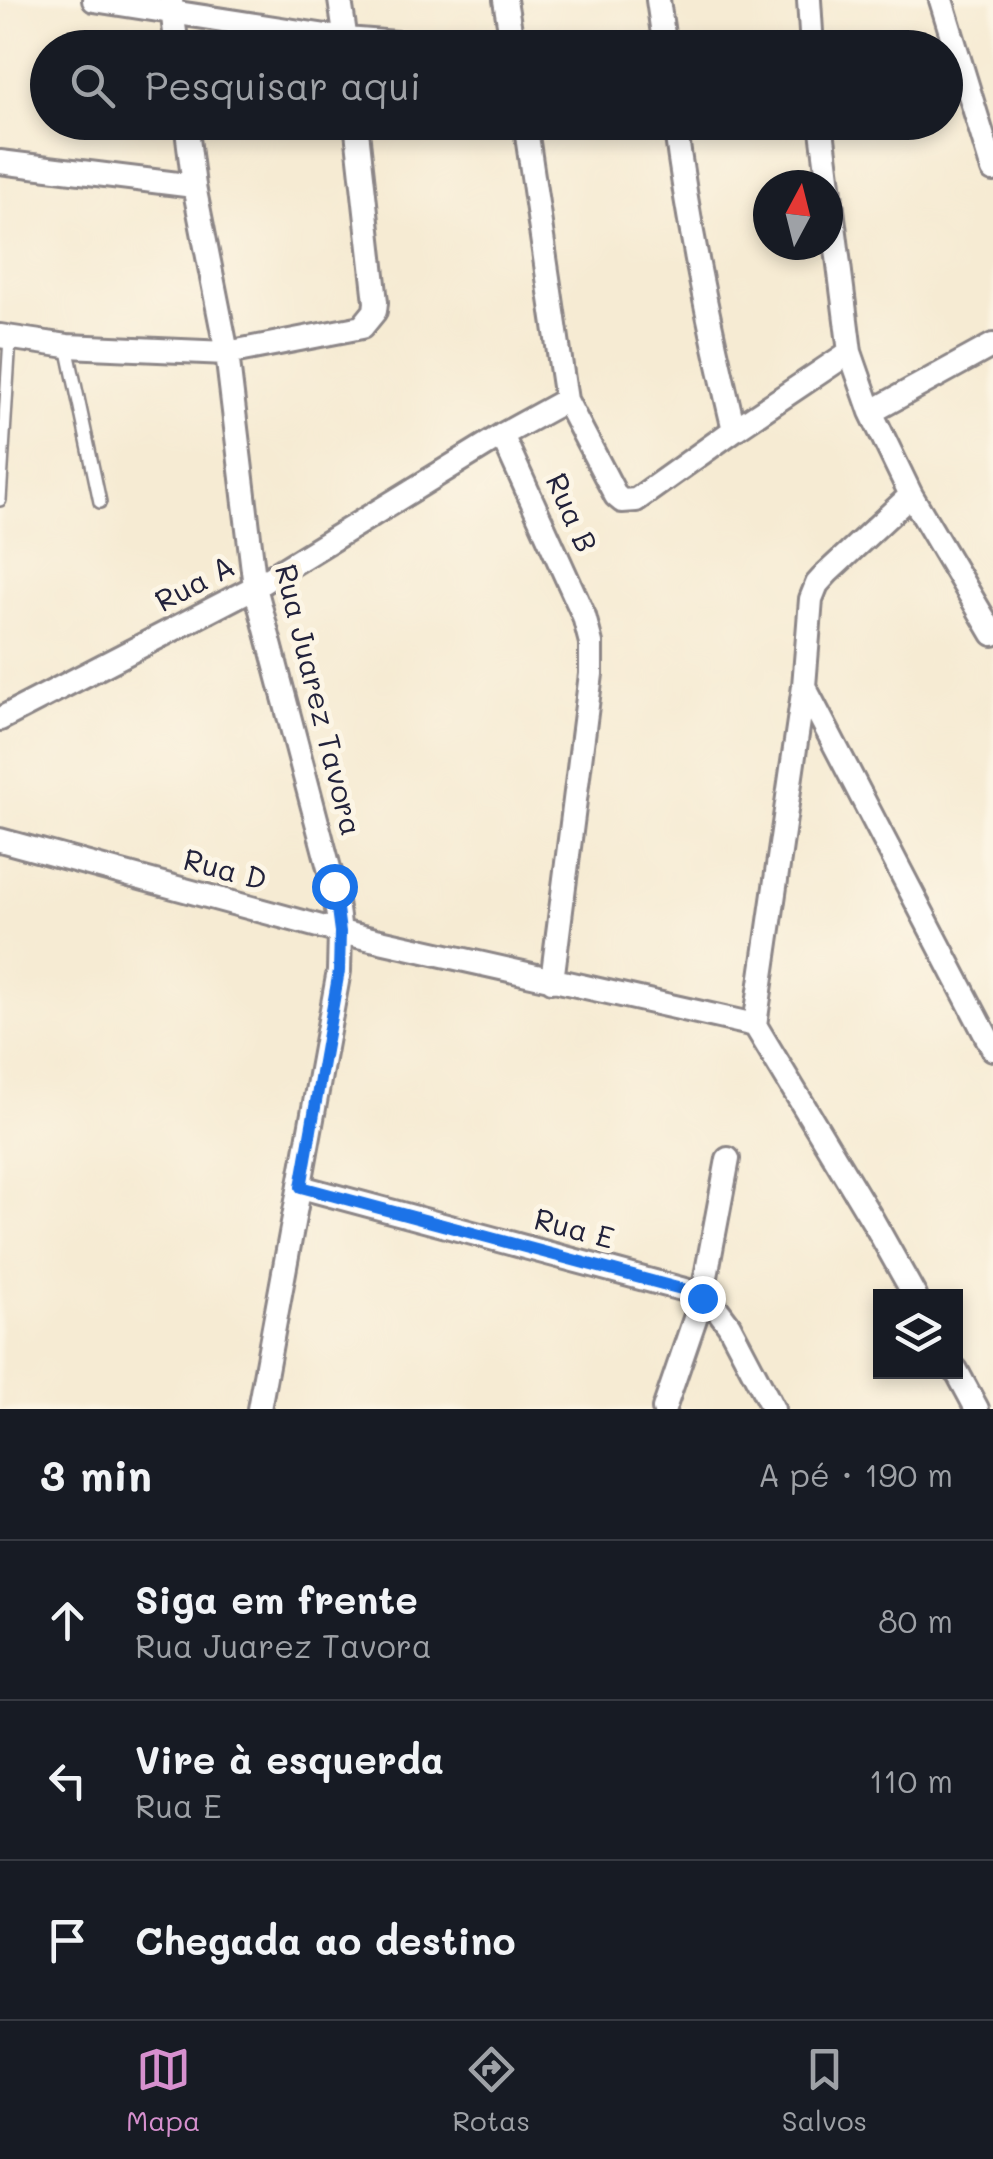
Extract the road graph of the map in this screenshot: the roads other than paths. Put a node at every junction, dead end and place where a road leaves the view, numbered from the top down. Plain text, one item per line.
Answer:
1 (94, 0) edge
2 (340, 0) edge
3 (505, 0) edge
4 (658, 0) edge
5 (808, 0) edge
6 (941, 0) edge
7 (171, 7) edge
8 (283, 30) edge
9 (345, 30) edge
10 (511, 30) edge
11 (662, 30) edge
12 (811, 30) edge
13 (950, 30) edge
14 (963, 72) edge
15 (188, 140) edge
16 (358, 140) edge
17 (528, 140) edge
18 (677, 140) edge
19 (823, 140) edge
20 (0, 162) edge
21 (993, 170) edge
22 (194, 186) junction
23 (5, 337) edge
24 (993, 344) edge
25 (67, 346) junction
26 (850, 352) junction
27 (227, 353) junction
28 (566, 400) junction
29 (871, 412) junction
30 (734, 430) junction
31 (502, 435) junction
32 (911, 496) junction
33 (0, 500) edge
34 (100, 502) dead end
35 (255, 587) junction
36 (993, 634) edge
37 (804, 686) junction
38 (0, 719) edge
39 (0, 840) edge
40 (340, 932) junction
41 (552, 981) junction
42 (754, 1025) junction
43 (993, 1048) edge
44 (728, 1159) dead end
45 (301, 1187) junction
46 (911, 1289) edge
47 (702, 1298) junction
48 (961, 1379) edge
49 (260, 1409) edge
50 (664, 1409) edge
51 (772, 1409) edge
52 (977, 1409) edge

1 - 7 street
2 - 9 street
3 - 10 street
4 - 11 street
5 - 12 street
6 - 13 street
7 - 8 street
14 - 21 street
15 - 22 street, Rua Juarez Tavora
16 - 27 street
17 - 28 street
18 - 30 street
19 - 26 street
20 - 22 street
22 - 27 street, Rua Juarez Tavora
23 - 25 street
23 - 33 lane
24 - 29 street
25 - 27 street
25 - 34 lane
26 - 29 street
26 - 30 street
27 - 35 street, Rua Juarez Tavora
28 - 30 street
28 - 31 street, Rua A
29 - 32 street
31 - 35 street, Rua A
31 - 41 street, Rua B
32 - 36 street
32 - 37 street
35 - 38 street, Rua A
35 - 40 street, Rua Juarez Tavora
37 - 42 street
37 - 43 street
39 - 40 street, Rua D
40 - 41 street, Rua D
40 - 45 street, Rua Juarez Tavora
41 - 42 street, Rua D
42 - 46 street
44 - 47 street
45 - 47 street, Rua E
45 - 49 street, Rua Juarez Tavora
47 - 50 street
47 - 51 street, Rua E
48 - 52 street

